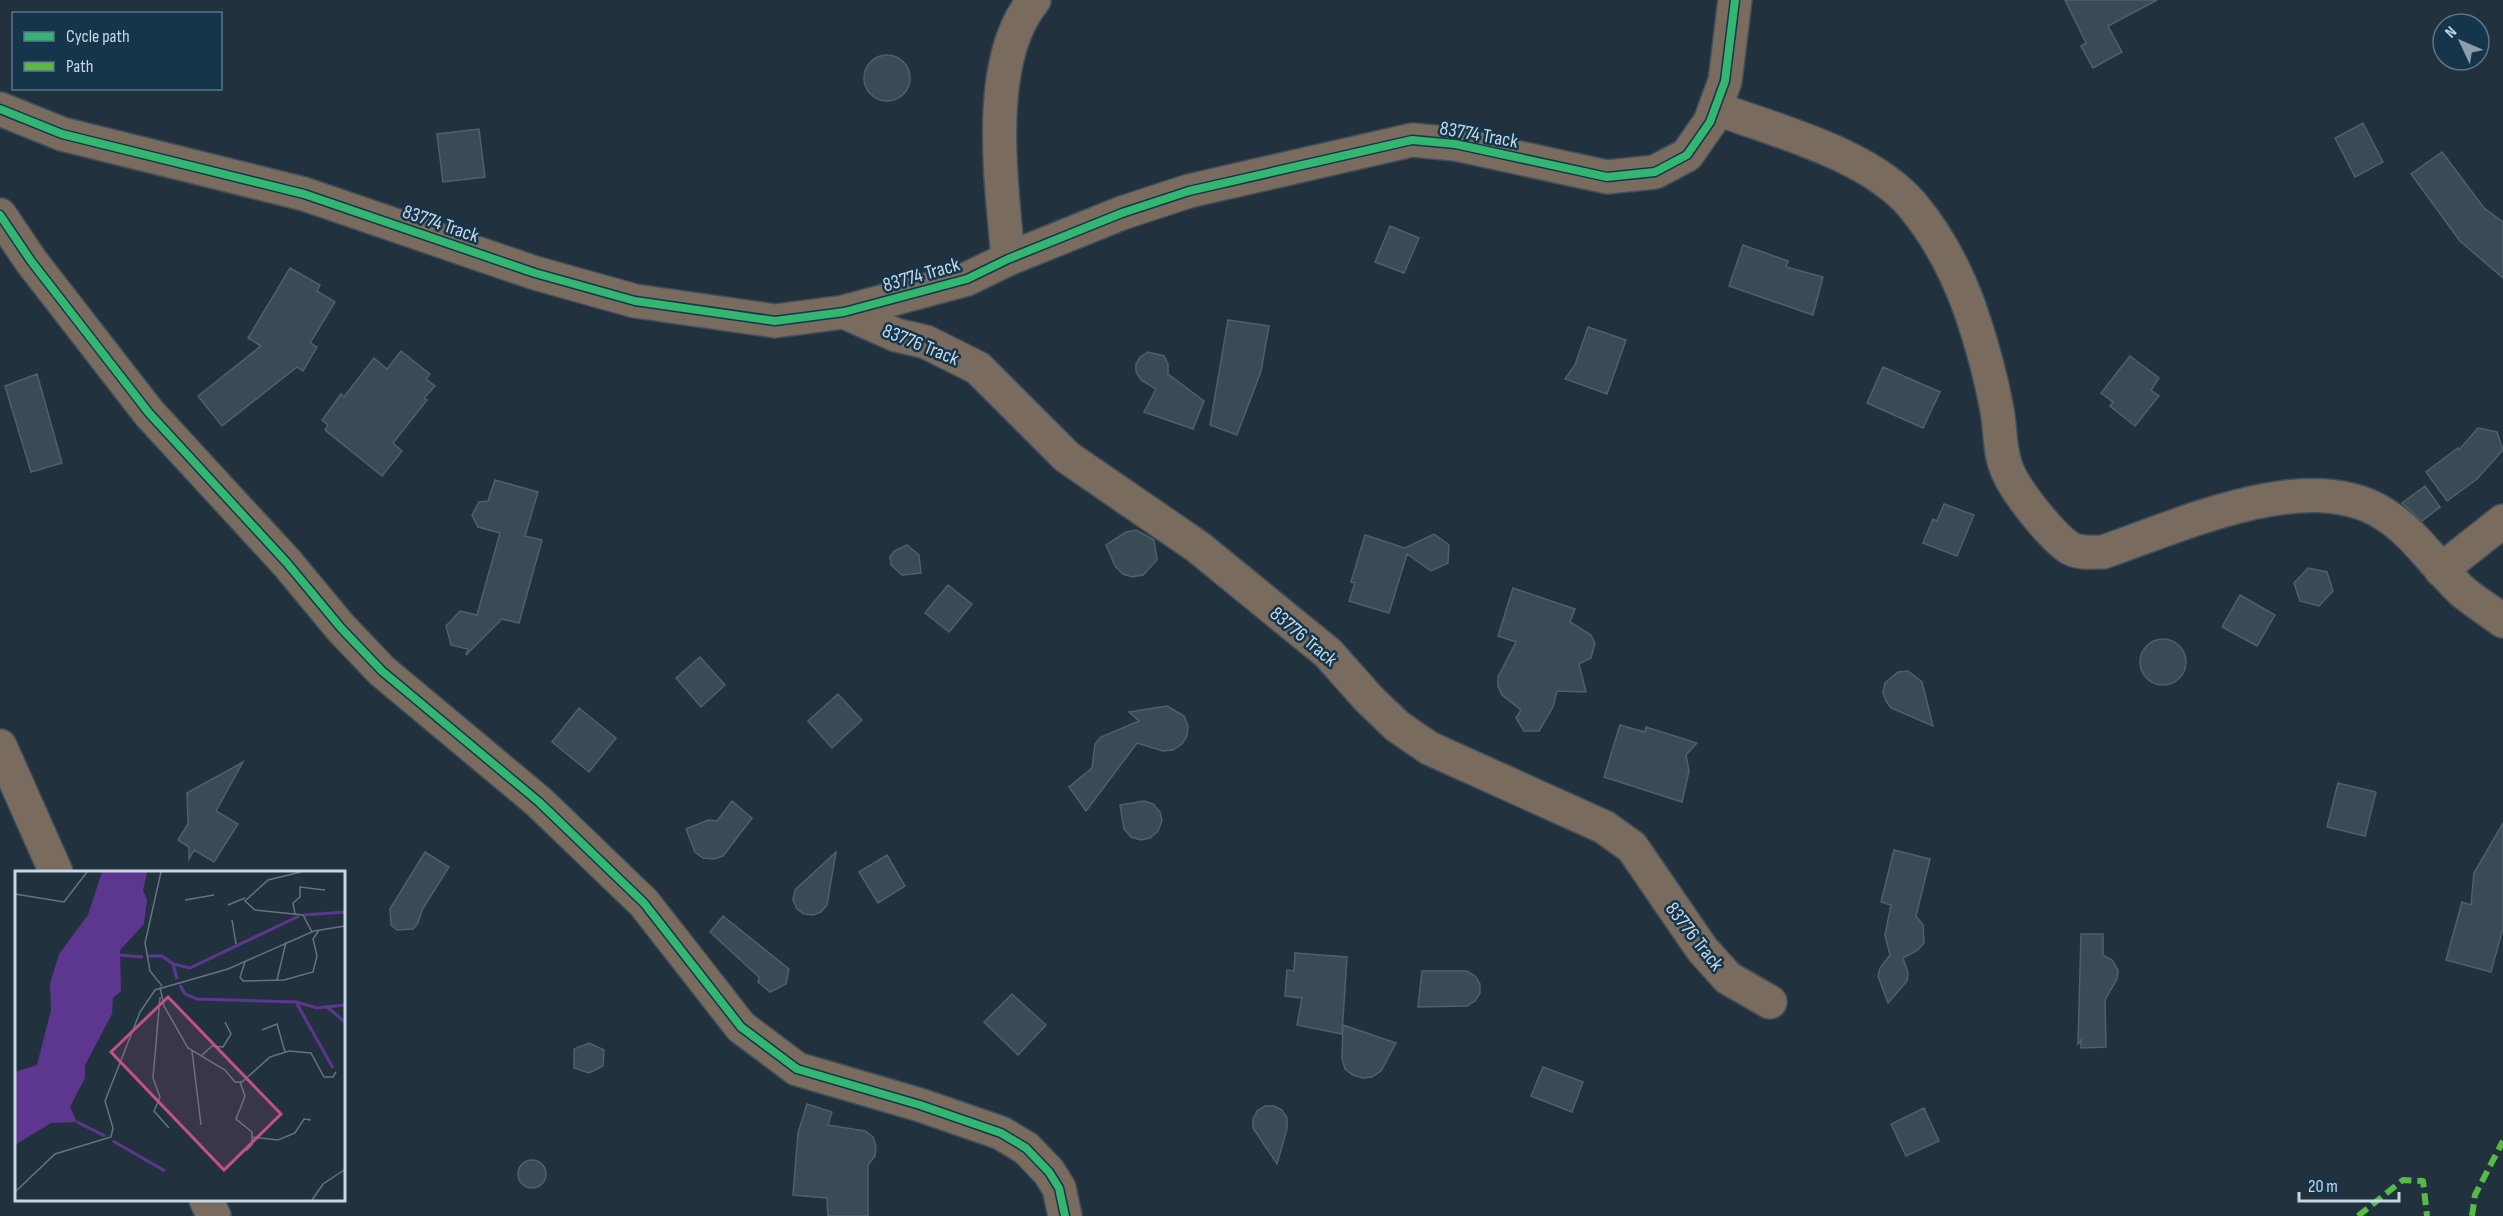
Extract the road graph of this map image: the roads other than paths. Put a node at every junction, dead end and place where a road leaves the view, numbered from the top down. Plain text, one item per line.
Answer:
1 (1034, 0) edge
2 (1735, 0) edge
3 (1715, 108) junction
4 (0, 109) edge
5 (0, 215) edge
6 (1008, 259) junction
7 (844, 312) junction
8 (2503, 521) edge
9 (2441, 570) junction
10 (2503, 621) edge
11 (0, 746) edge
12 (55, 871) edge
13 (1770, 1002) dead end
14 (206, 1201) edge
15 (214, 1216) edge
16 (1065, 1216) edge

1 - 6 street
2 - 3 street, 83774 Track
3 - 6 street, 83774 Track
3 - 9 street
4 - 7 street, 83774 Track
5 - 16 street
6 - 7 street, 83774 Track
7 - 13 street, 83776 Track
8 - 9 street
9 - 10 street
11 - 12 street
14 - 15 street

